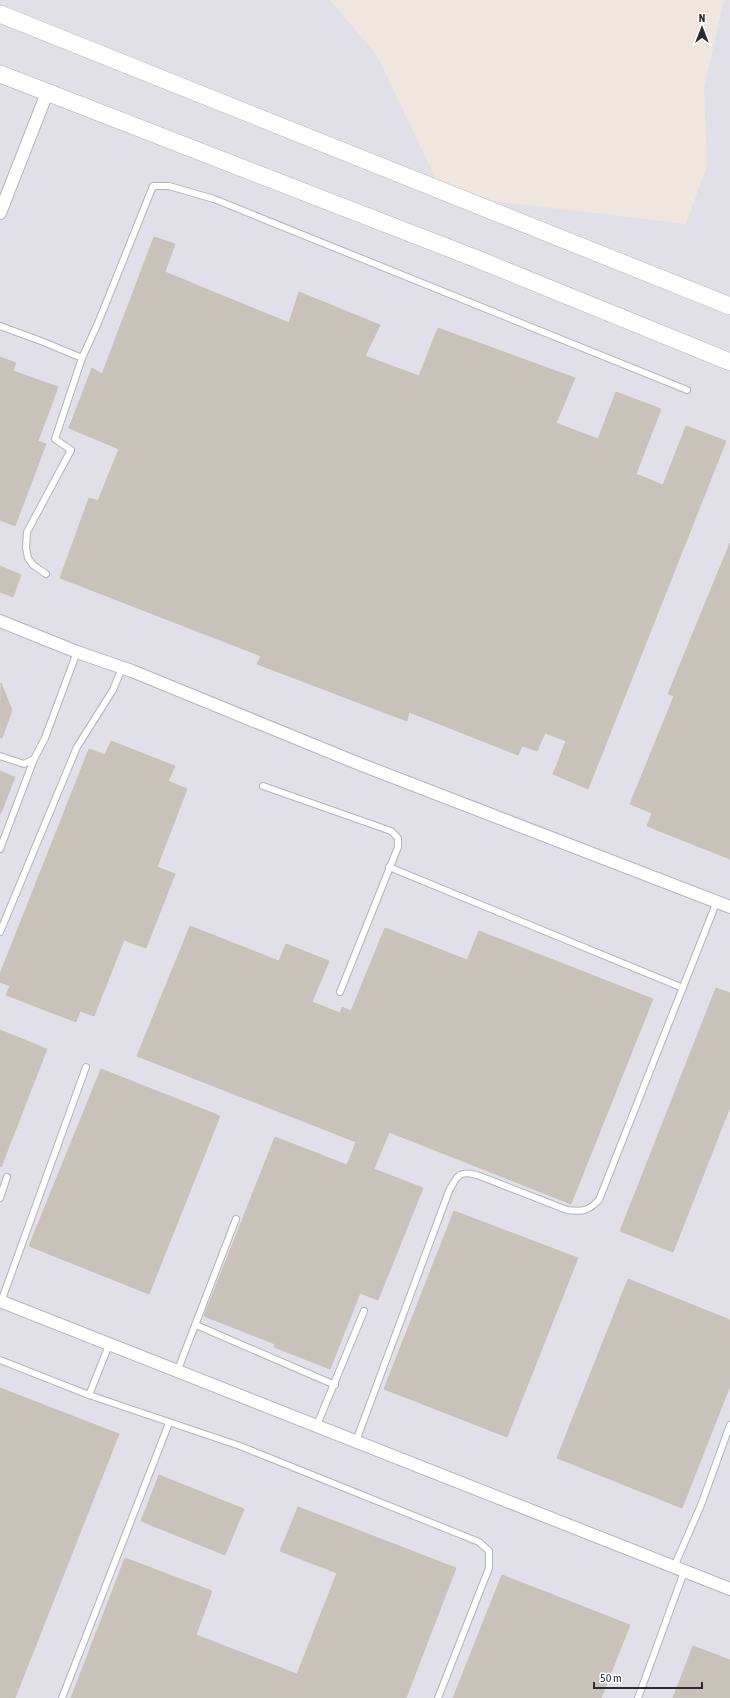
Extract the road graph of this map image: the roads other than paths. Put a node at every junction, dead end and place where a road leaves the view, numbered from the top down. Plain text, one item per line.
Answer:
1 (0, 14) edge
2 (0, 74) edge
3 (48, 93) junction
4 (0, 213) edge
5 (730, 306) edge
6 (0, 326) edge
7 (82, 358) junction
8 (730, 362) edge
9 (687, 390) dead end
10 (46, 574) dead end
11 (0, 621) edge
12 (77, 652) junction
13 (122, 668) junction
14 (0, 756) edge
15 (34, 759) junction
16 (263, 786) dead end
17 (0, 849) edge
18 (389, 867) junction
19 (717, 901) junction
20 (730, 907) edge
21 (0, 932) edge
22 (683, 988) junction
23 (340, 992) dead end
24 (86, 1067) dead end
25 (7, 1177) dead end
26 (0, 1198) edge
27 (236, 1219) dead end
28 (0, 1302) edge
29 (364, 1311) dead end
30 (196, 1326) junction
31 (109, 1345) junction
32 (0, 1360) edge
33 (177, 1372) junction
34 (335, 1385) junction
35 (89, 1395) junction
36 (168, 1423) junction
37 (730, 1424) edge
38 (317, 1425) junction
39 (356, 1442) junction
40 (679, 1570) junction
41 (730, 1589) edge
42 (62, 1698) edge
43 (438, 1698) edge
44 (638, 1698) edge

1 - 5 street
2 - 3 street
3 - 4 street
3 - 8 street
6 - 7 lane
7 - 9 lane
7 - 10 lane
11 - 12 street
12 - 13 street
12 - 15 lane
13 - 19 street
13 - 21 lane
14 - 15 lane
15 - 17 lane
16 - 18 lane
18 - 22 lane
18 - 23 lane
19 - 20 street
19 - 22 lane
22 - 39 lane
24 - 28 lane
25 - 26 lane
27 - 30 lane
28 - 31 street
29 - 34 lane
30 - 33 lane
30 - 34 lane
31 - 33 street
31 - 35 lane
32 - 35 lane
33 - 38 street
34 - 38 lane
35 - 36 lane
36 - 42 lane
36 - 43 lane
37 - 40 lane
38 - 39 street
39 - 40 street
40 - 41 street
40 - 44 lane

